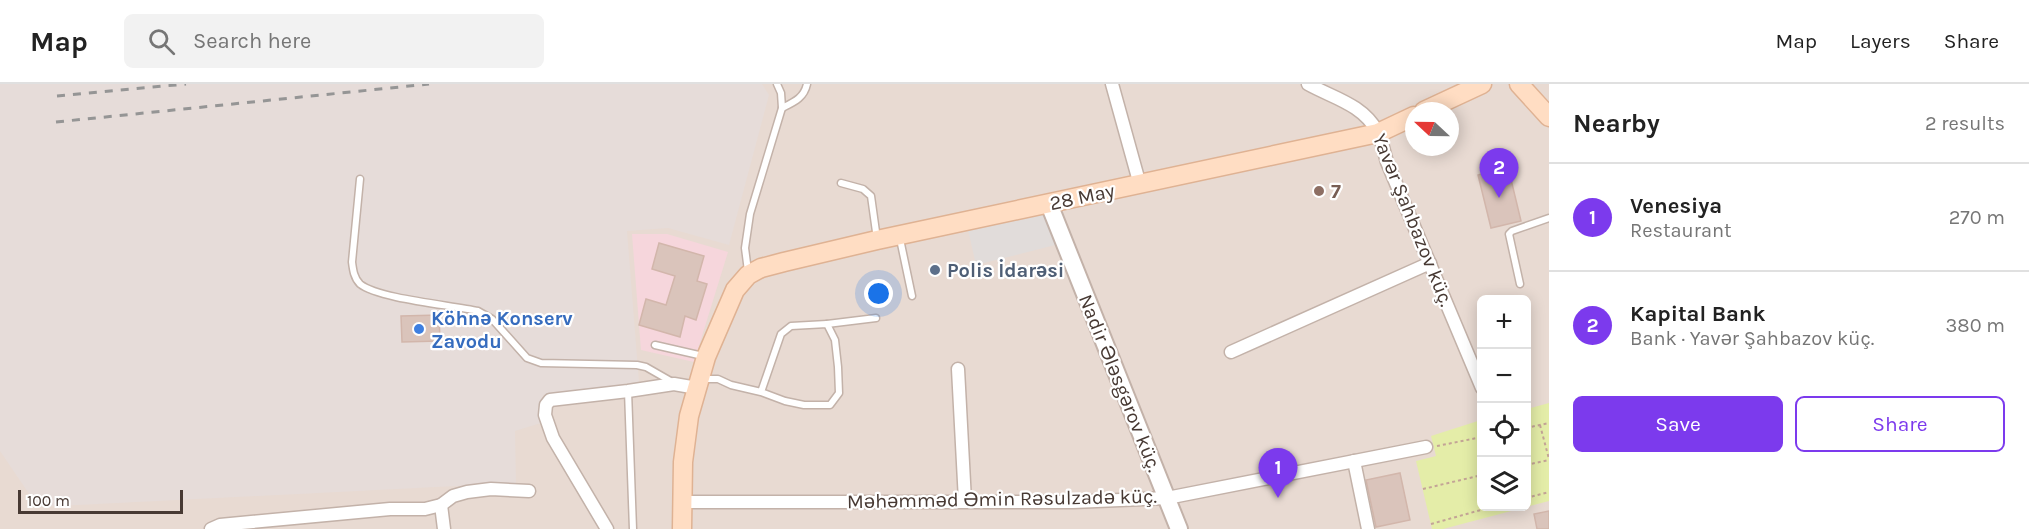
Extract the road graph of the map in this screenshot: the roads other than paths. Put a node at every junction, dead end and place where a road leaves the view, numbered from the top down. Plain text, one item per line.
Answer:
1 (777, 84) edge
2 (807, 84) edge
3 (1112, 84) edge
4 (1308, 84) edge
5 (1482, 84) edge
6 (1519, 84) edge
7 (1443, 102) edge
8 (782, 108) junction
9 (1549, 117) edge
10 (1405, 120) edge
11 (1378, 133) junction
12 (360, 179) dead end
13 (842, 183) dead end
14 (1140, 185) junction
15 (1049, 204) junction
16 (1549, 218) edge
17 (900, 235) junction
18 (877, 240) junction
19 (1430, 263) junction
20 (748, 275) junction
21 (1520, 284) dead end
22 (912, 296) dead end
23 (876, 318) dead end
24 (827, 324) junction
25 (655, 345) dead end
26 (1231, 352) dead end
27 (706, 357) junction
28 (958, 369) dead end
29 (1477, 376) edge
30 (698, 383) junction
31 (674, 384) junction
32 (628, 391) junction
33 (762, 392) junction
34 (1430, 447) road end
35 (1354, 461) junction
36 (529, 491) dead end
37 (1167, 498) junction
38 (965, 501) junction
39 (682, 502) junction
40 (441, 505) junction
41 (211, 529) edge
42 (444, 529) edge
43 (607, 529) edge
44 (633, 529) edge
45 (682, 529) edge
46 (1179, 529) edge
47 (1368, 529) edge

1 - 8 lane
2 - 8 lane
3 - 14 street
4 - 11 street, Yavər Şahbazov küç.
5 - 7 main road
6 - 9 main road
8 - 20 lane
10 - 11 main road, 28 May
11 - 14 main road, 28 May
11 - 19 street, Yavər Şahbazov küç.
12 - 31 lane
13 - 18 lane
14 - 15 main road, 28 May
15 - 17 main road, 28 May
15 - 37 street, Nadir Ələsgərov küç.
16 - 21 lane
17 - 18 main road, 28 May
17 - 22 lane
18 - 20 main road, 28 May
19 - 26 street
19 - 29 street, Yavər Şahbazov küç.
20 - 27 main road
23 - 24 lane
24 - 33 lane
24 - 33 lane
25 - 27 lane
27 - 30 main road
28 - 38 street
30 - 31 street
30 - 33 lane
30 - 39 main road
31 - 32 street
32 - 43 street
32 - 44 lane
34 - 35 street, Məhəmməd Əmin Rəsulzadə küç.
35 - 37 street, Məhəmməd Əmin Rəsulzadə küç.
35 - 47 street
36 - 40 street
37 - 38 street, Məhəmməd Əmin Rəsulzadə küç.
37 - 46 street, Nadir Ələsgərov küç.
38 - 39 street, Məhəmməd Əmin Rəsulzadə küç.
39 - 45 main road
40 - 41 street
40 - 42 street

